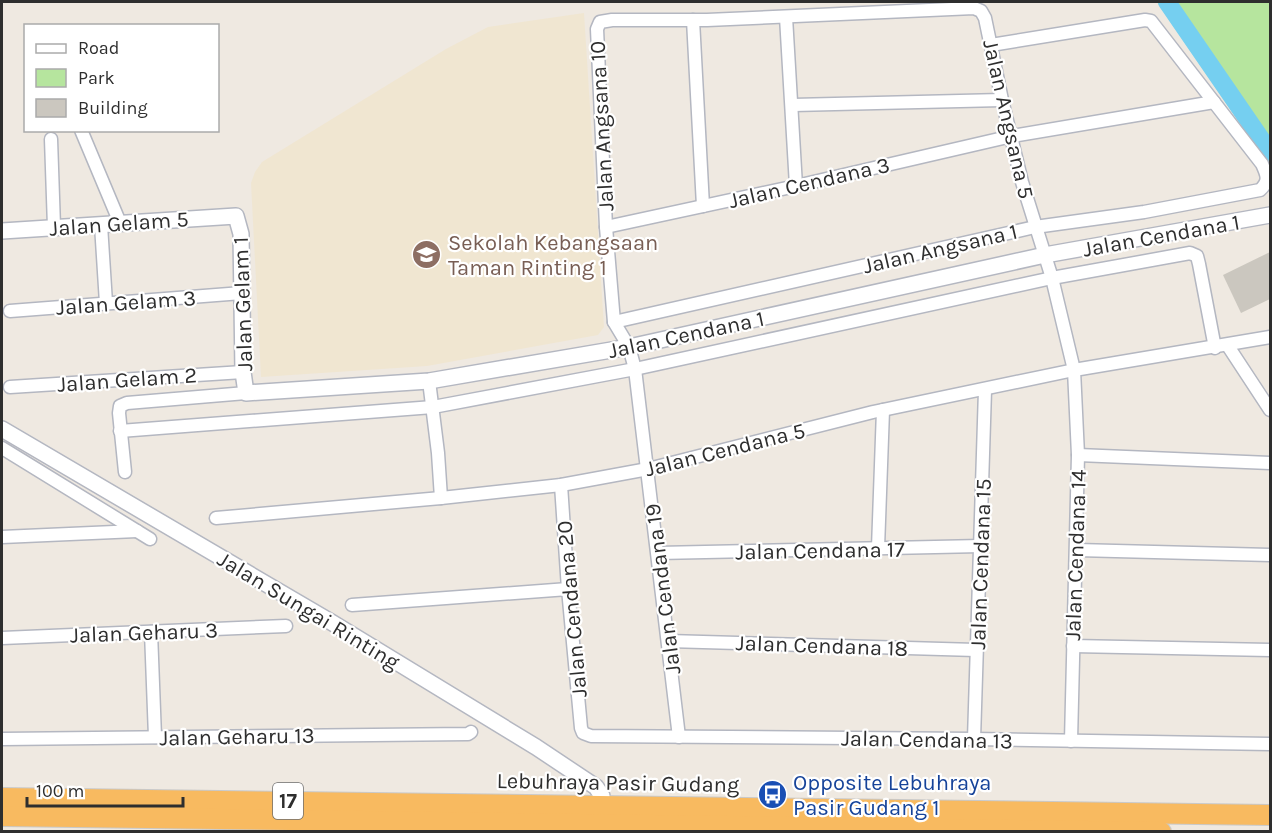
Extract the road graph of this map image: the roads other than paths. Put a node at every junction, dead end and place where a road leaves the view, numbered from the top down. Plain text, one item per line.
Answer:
1 (786, 17) junction
2 (693, 20) junction
3 (991, 45) junction
4 (1002, 100) junction
5 (1214, 102) junction
6 (793, 105) junction
7 (82, 132) edge
8 (1012, 136) junction
9 (51, 139) dead end
10 (796, 186) junction
11 (703, 206) junction
12 (1270, 215) edge
13 (236, 216) joint
14 (120, 223) junction
15 (101, 225) junction
16 (606, 226) junction
17 (54, 227) junction
18 (1035, 227) junction
19 (2, 231) edge
20 (1045, 255) junction
21 (1052, 278) junction
22 (242, 293) junction
23 (106, 303) junction
24 (10, 311) dead end
25 (614, 322) junction
26 (1270, 337) edge
27 (1228, 346) junction
28 (630, 347) junction
29 (1215, 348) junction
30 (635, 369) junction
31 (1074, 370) junction
32 (243, 372) junction
33 (429, 381) junction
34 (10, 387) dead end
35 (985, 390) junction
36 (246, 393) junction
37 (433, 407) junction
38 (883, 410) junction
39 (1270, 410) edge
40 (2, 429) edge
41 (120, 431) junction
42 (2, 448) edge
43 (1078, 455) junction
44 (1270, 463) edge
45 (648, 469) junction
46 (125, 472) dead end
47 (561, 485) junction
48 (441, 498) junction
49 (216, 518) dead end
50 (137, 531) junction
51 (2, 537) edge
52 (150, 539) dead end
53 (981, 546) junction
54 (878, 548) junction
55 (1077, 550) junction
56 (658, 553) junction
57 (1270, 555) edge
58 (568, 589) junction
59 (352, 605) dead end
60 (286, 626) dead end
61 (151, 632) junction
62 (2, 638) edge
63 (668, 641) junction
64 (1073, 646) junction
65 (976, 650) junction
66 (1270, 650) edge
67 (471, 732) dead end
68 (583, 733) joint
69 (155, 737) junction
70 (679, 737) junction
71 (2, 739) edge
72 (974, 739) junction
73 (1071, 741) junction
74 (1270, 744) edge
75 (2, 798) edge
76 (601, 805) junction
77 (1270, 814) edge
78 (2, 816) edge
79 (1161, 831) edge

1 - 2 street
1 - 3 street, Jalan Angsana 5
1 - 6 street
2 - 11 street
2 - 16 street, Jalan Angsana 10
3 - 4 street, Jalan Angsana 5
3 - 5 street
4 - 6 street
4 - 8 street, Jalan Angsana 5
5 - 8 street, Jalan Cendana 3
5 - 18 street, Jalan Angsana 1
6 - 10 street
7 - 14 street
8 - 10 street, Jalan Cendana 3
8 - 18 street, Jalan Angsana 5
9 - 17 street
10 - 11 street, Jalan Cendana 3
11 - 16 street, Jalan Cendana 3
12 - 20 street, Jalan Cendana 1
13 - 14 street, Jalan Gelam 5
13 - 22 street, Jalan Gelam 1
14 - 15 street, Jalan Gelam 5
15 - 17 street, Jalan Gelam 5
15 - 23 street
16 - 25 street, Jalan Angsana 10
17 - 19 street, Jalan Gelam 5
18 - 20 street, Jalan Angsana 5
18 - 25 street, Jalan Angsana 1
20 - 21 street, Jalan Angsana 5
20 - 28 street, Jalan Cendana 1
21 - 29 street, Jalan Cendana 1
21 - 30 street, Jalan Cendana 1
21 - 31 street, Jalan Cendana 14
22 - 23 street, Jalan Gelam 3
22 - 32 street, Jalan Gelam 1
23 - 24 street, Jalan Gelam 3
25 - 28 street, Jalan Angsana 10
26 - 27 street, Jalan Cendana 5
27 - 29 street, Jalan Cendana 5
27 - 39 street
28 - 30 street, Jalan Angsana 10
28 - 33 street, Jalan Cendana 1
29 - 31 street, Jalan Cendana 5
30 - 37 street, Jalan Cendana 1
30 - 45 street, Jalan Cendana 19
31 - 35 street, Jalan Cendana 5
31 - 43 street, Jalan Cendana 14
32 - 34 street, Jalan Gelam 2
32 - 36 street, Jalan Gelam 1
33 - 36 street, Jalan Cendana 1
33 - 37 street
35 - 38 street, Jalan Cendana 5
35 - 53 street, Jalan Cendana 15
36 - 41 street, Jalan Cendana 1
37 - 41 street, Jalan Cendana 1
37 - 48 street
38 - 45 street, Jalan Cendana 5
38 - 54 street
40 - 76 street, Jalan Sungai Rinting
41 - 46 street, Jalan Cendana 1
42 - 50 street
43 - 44 street
43 - 55 street, Jalan Cendana 14
45 - 47 street, Jalan Cendana 5
45 - 56 street, Jalan Cendana 19
47 - 48 street, Jalan Cendana 5
47 - 58 street, Jalan Cendana 20
48 - 49 street, Jalan Cendana 5
50 - 51 street
50 - 52 street
53 - 54 street, Jalan Cendana 17
53 - 65 street, Jalan Cendana 15
54 - 56 street, Jalan Cendana 17
55 - 57 street
55 - 64 street, Jalan Cendana 14
56 - 63 street, Jalan Cendana 19
58 - 59 street
58 - 68 street, Jalan Cendana 20
60 - 61 street, Jalan Geharu 3
61 - 62 street, Jalan Geharu 3
61 - 69 street
63 - 65 street, Jalan Cendana 18
63 - 70 street, Jalan Cendana 19
64 - 66 street
64 - 73 street, Jalan Cendana 14
65 - 72 street, Jalan Cendana 15
67 - 69 street, Jalan Geharu 13
68 - 70 street, Jalan Cendana 13
69 - 71 street, Jalan Geharu 13
70 - 72 street, Jalan Cendana 13
72 - 73 street, Jalan Cendana 13
73 - 74 street, Jalan Cendana 13
75 - 76 highway, Lebuhraya Pasir Gudang / 17
76 - 77 highway, Lebuhraya Pasir Gudang / 17
78 - 79 highway, Lebuhraya Pasir Gudang / 17

